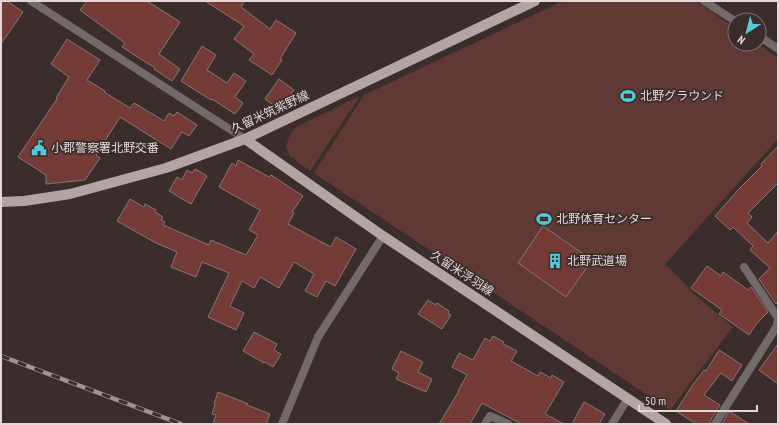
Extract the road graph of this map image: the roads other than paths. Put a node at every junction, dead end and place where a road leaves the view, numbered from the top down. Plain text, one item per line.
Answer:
1 (31, 1) edge
2 (535, 1) edge
3 (704, 1) edge
4 (727, 16) edge
5 (767, 41) edge
6 (778, 49) edge
7 (246, 139) junction
8 (1, 202) edge
9 (382, 236) junction
10 (744, 267) dead end
11 (628, 398) junction
12 (282, 424) edge
13 (485, 424) edge
14 (508, 424) edge
15 (612, 424) edge
16 (666, 424) edge
17 (715, 424) edge

1 - 7 street
2 - 7 main road, 久留米筑紫野線
3 - 4 street
5 - 6 street
7 - 8 main road, 久留米筑紫野線
7 - 9 main road, 久留米浮羽線
9 - 11 main road, 久留米浮羽線
9 - 12 street
10 - 17 street
11 - 15 street
11 - 16 main road, 久留米浮羽線
13 - 14 street

